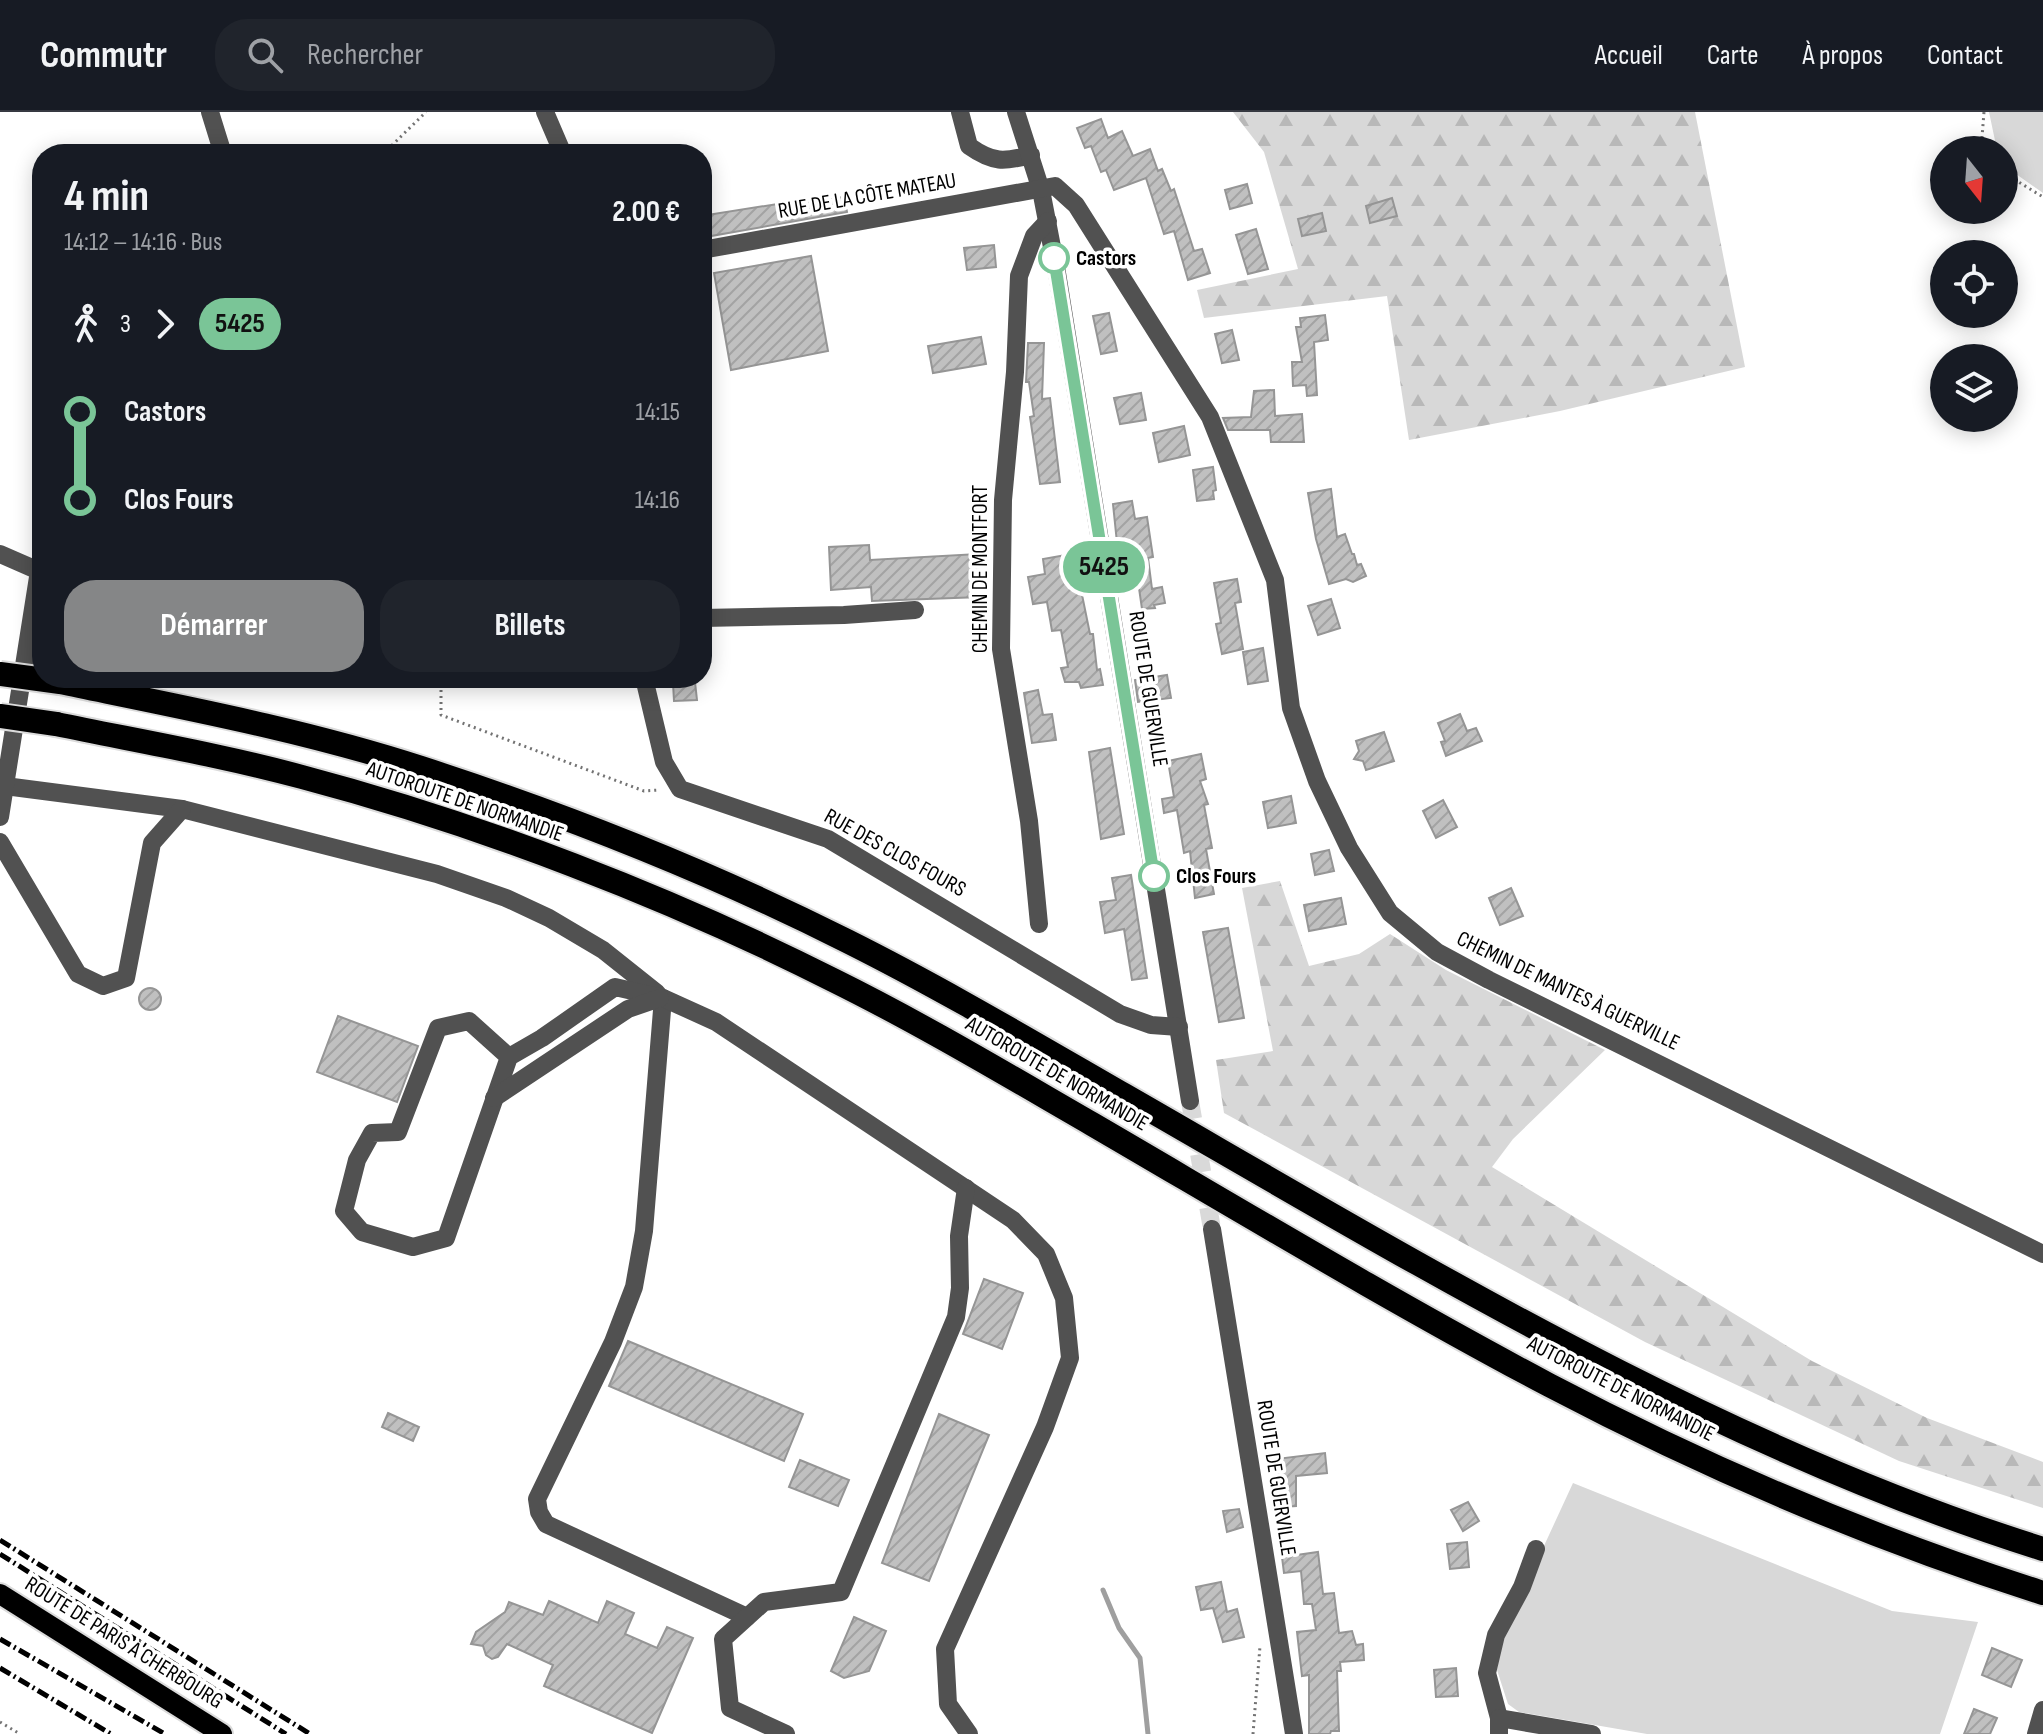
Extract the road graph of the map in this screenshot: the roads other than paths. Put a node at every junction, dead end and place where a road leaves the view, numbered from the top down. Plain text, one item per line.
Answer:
1 (210, 112) edge
2 (545, 112) edge
3 (960, 112) edge
4 (1016, 112) edge
5 (220, 144) edge
6 (559, 144) edge
7 (1031, 155) junction
8 (1041, 190) junction
9 (1048, 221) junction
10 (712, 248) edge
11 (0, 554) edge
12 (32, 559) edge
13 (915, 610) dead end
14 (32, 617) edge
15 (712, 618) edge
16 (0, 674) edge
17 (32, 678) edge
18 (89, 688) edge
19 (646, 688) edge
20 (0, 716) edge
21 (5, 786) junction
22 (182, 809) junction
23 (0, 817) edge
24 (0, 842) edge
25 (1039, 924) dead end
26 (663, 998) junction
27 (1179, 1027) junction
28 (509, 1057) junction
29 (494, 1098) junction
30 (1190, 1101) tunnel mouth
31 (966, 1188) junction
32 (1212, 1229) tunnel mouth
33 (2043, 1254) edge
34 (1536, 1549) dead end
35 (2043, 1549) edge
36 (2043, 1593) edge
37 (0, 1594) edge
38 (747, 1617) junction
39 (2043, 1710) edge
40 (1499, 1726) edge
41 (222, 1734) edge
42 (786, 1734) edge
43 (969, 1734) edge
44 (1294, 1734) edge
45 (1592, 1734) edge
46 (2036, 1734) edge

1 - 5 street
2 - 6 street
3 - 7 street
4 - 7 street, ROUTE DE GUERVILLE
7 - 8 street, ROUTE DE GUERVILLE
8 - 9 street, ROUTE DE GUERVILLE
8 - 10 street, RUE DE LA CÔTE MATEAU
8 - 33 street, CHEMIN DE MANTES À GUERVILLE
9 - 25 street, CHEMIN DE MONTFORT
9 - 27 street, ROUTE DE GUERVILLE
11 - 12 street
13 - 15 street
14 - 21 street
16 - 17 highway, AUTOROUTE DE NORMANDIE, bridge
18 - 35 highway, AUTOROUTE DE NORMANDIE, bridge
19 - 27 street, RUE DES CLOS FOURS
20 - 36 highway, AUTOROUTE DE NORMANDIE, bridge
21 - 22 street
21 - 23 street
22 - 24 street
22 - 26 street
26 - 28 street
26 - 29 street
26 - 31 street
26 - 38 street
27 - 30 street, ROUTE DE GUERVILLE
28 - 29 street
28 - 29 street
31 - 38 street
31 - 43 street
32 - 44 street, ROUTE DE GUERVILLE
34 - 40 street
37 - 41 main road, ROUTE DE PARIS À CHERBOURG
38 - 42 street
39 - 46 street
40 - 45 street

